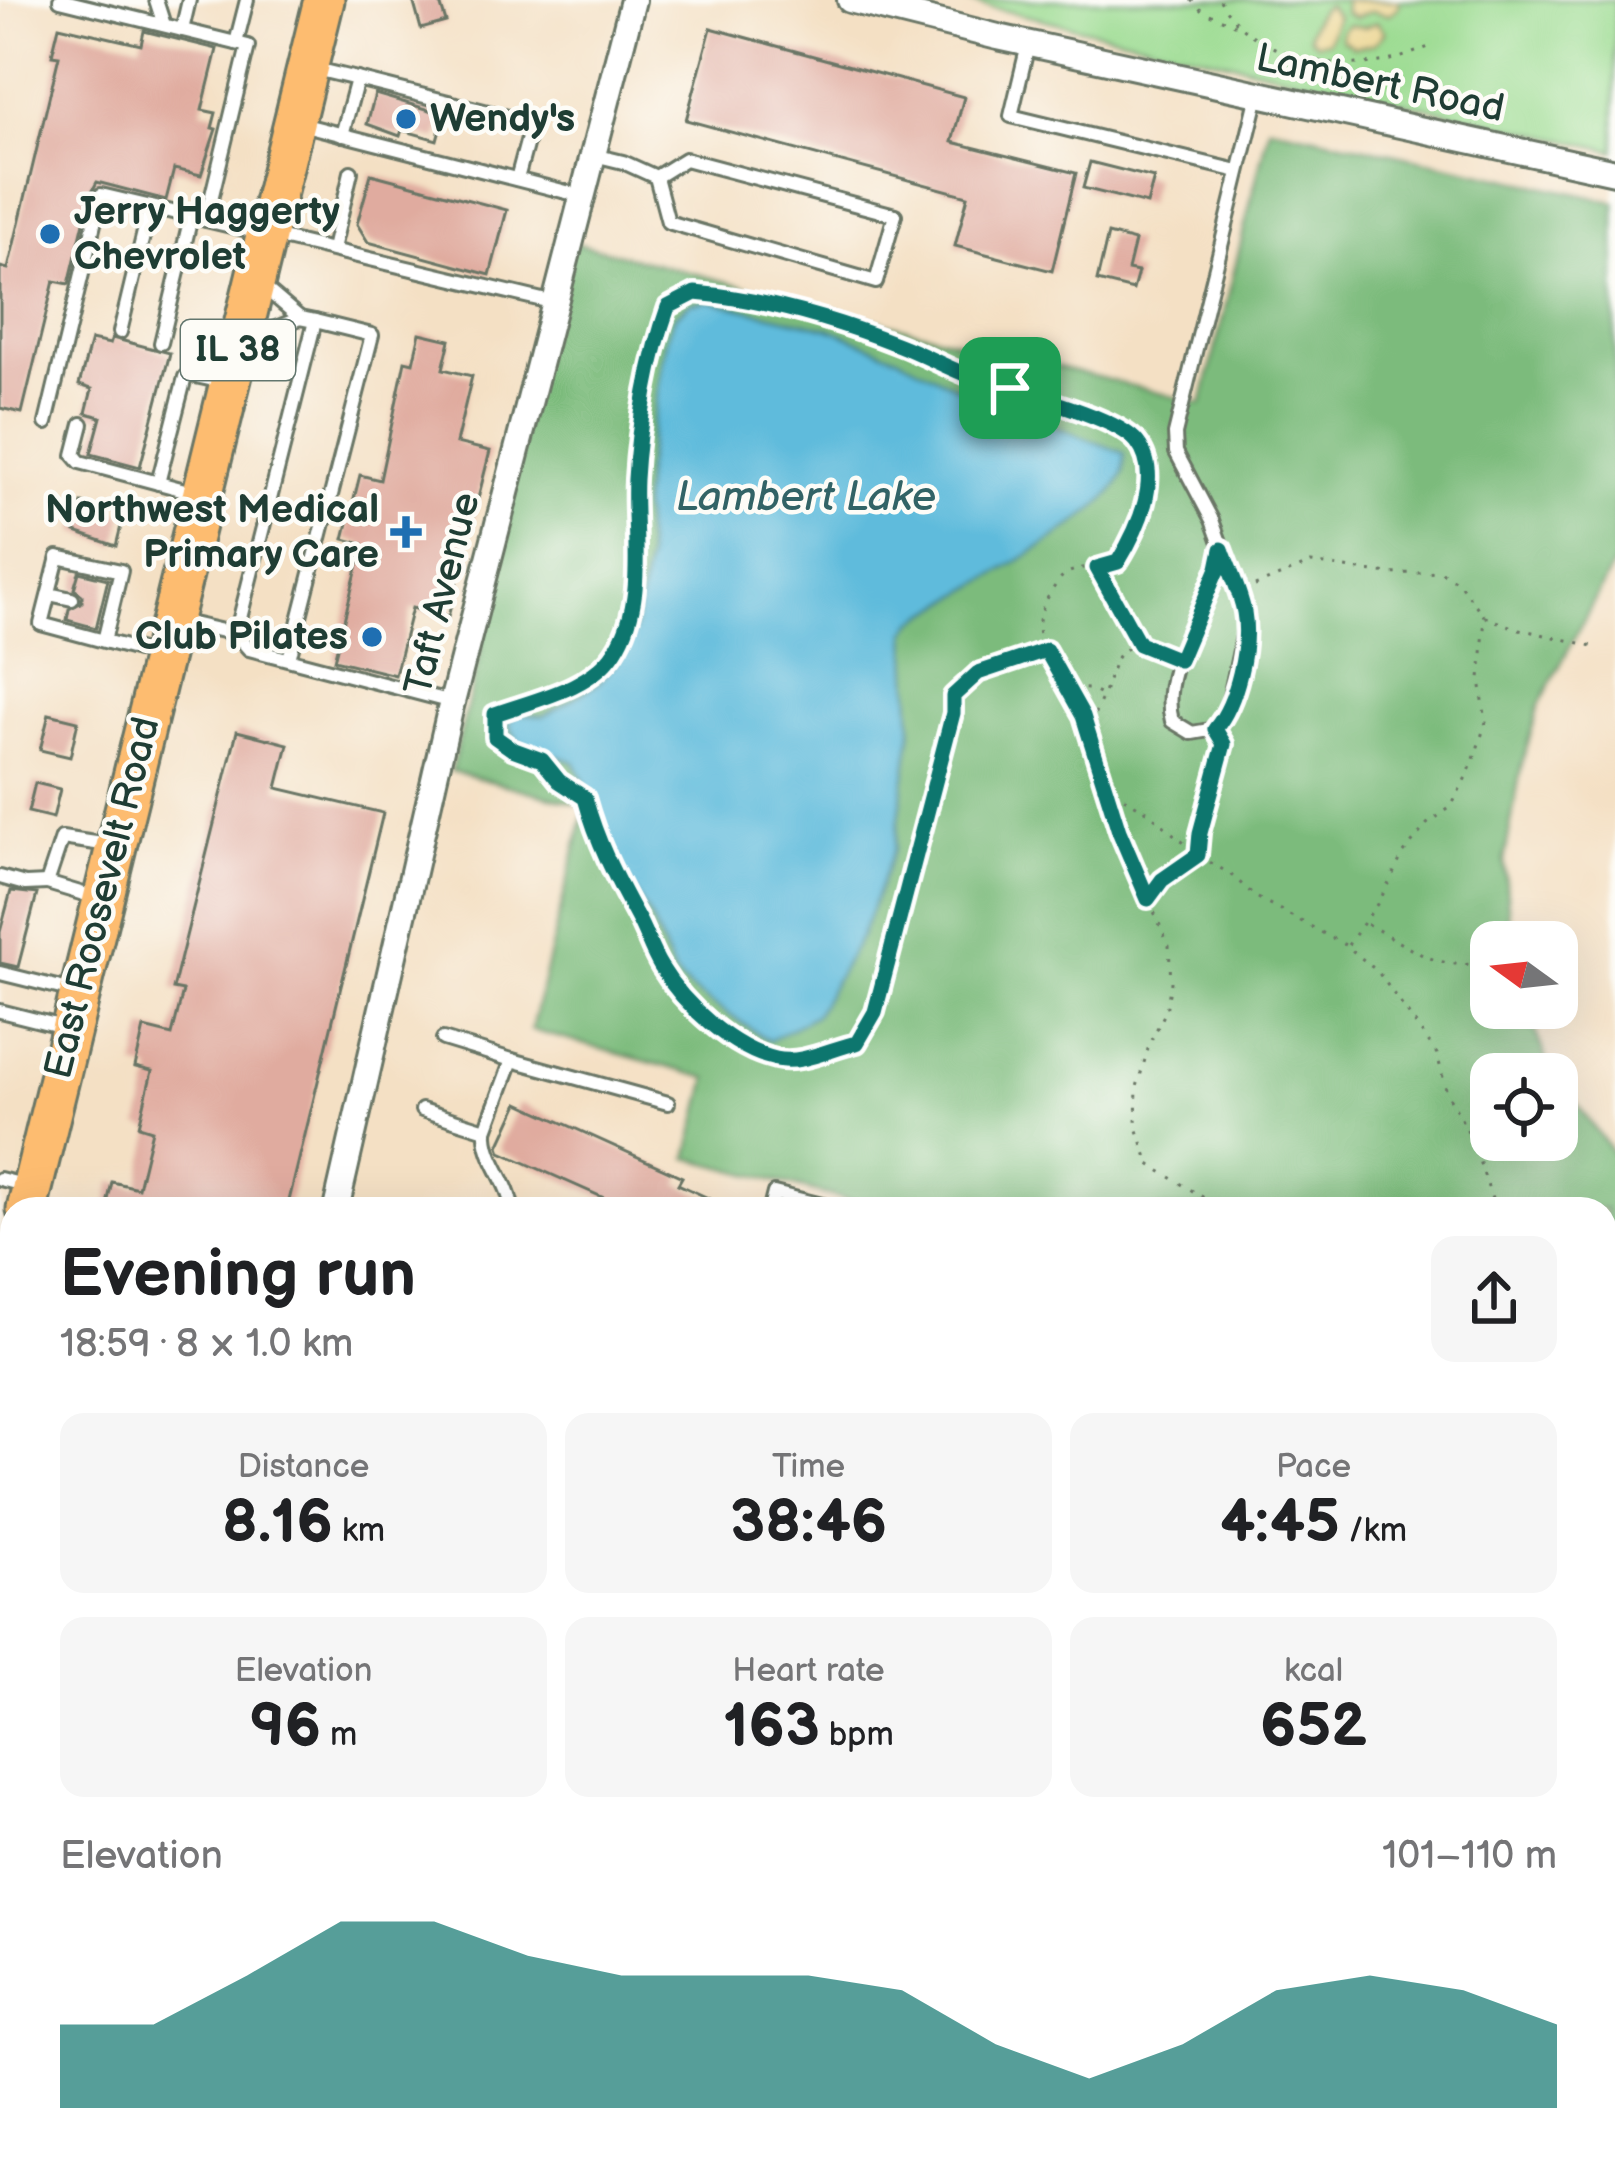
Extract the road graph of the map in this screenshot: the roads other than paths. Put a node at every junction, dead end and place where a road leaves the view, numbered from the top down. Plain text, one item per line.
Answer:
1 (60, 0) edge
2 (156, 0) edge
3 (189, 0) edge
4 (247, 0) edge
5 (324, 0) edge
6 (633, 0) edge
7 (850, 0) edge
8 (110, 6) edge
9 (164, 26) junction
10 (182, 30) junction
11 (236, 43) junction
12 (1028, 44) junction
13 (307, 67) junction
14 (357, 79) junction
15 (1258, 94) junction
16 (294, 122) junction
17 (342, 135) junction
18 (593, 155) junction
19 (1238, 171) junction
20 (351, 172) dead end
21 (1615, 172) edge
22 (656, 177) junction
23 (517, 179) junction
24 (582, 196) junction
25 (150, 207) junction
26 (199, 219) junction
27 (266, 235) junction
28 (333, 249) junction
29 (255, 280) junction
30 (555, 303) junction
31 (300, 318) junction
32 (316, 321) junction
33 (120, 332) dead end
34 (240, 342) junction
35 (161, 343) dead end
36 (230, 384) junction
37 (46, 423) dead end
38 (82, 424) dead end
39 (158, 483) junction
40 (203, 494) junction
41 (1222, 549) junction
42 (49, 594) junction
43 (72, 599) dead end
44 (236, 634) junction
45 (167, 638) junction
46 (104, 641) junction
47 (289, 659) junction
48 (452, 701) junction
49 (116, 847) junction
50 (0, 877) edge
51 (46, 883) junction
52 (103, 900) junction
53 (0, 974) edge
54 (76, 1010) junction
55 (0, 1011) edge
56 (443, 1039) dead end
57 (512, 1060) junction
58 (668, 1103) dead end
59 (422, 1110) dead end
60 (486, 1130) junction
61 (20, 1192) edge
62 (339, 1197) edge
63 (510, 1197) edge

1 - 8 lane
2 - 9 lane
3 - 10 lane
4 - 11 lane
5 - 13 main road, IL 38
6 - 18 street, Taft Avenue
7 - 12 street, Lambert Road
8 - 9 lane
9 - 10 lane
10 - 11 lane
11 - 26 lane
12 - 15 street, Lambert Road
12 - 19 lane
13 - 14 lane
13 - 16 main road, IL 38
14 - 17 lane
14 - 23 lane
15 - 19 lane
15 - 21 street, Lambert Road
16 - 17 lane
16 - 27 main road, IL 38
17 - 23 lane
18 - 22 lane
18 - 24 street, Taft Avenue
19 - 41 lane
20 - 28 lane
22 - 22 lane
23 - 24 lane
24 - 30 street, Taft Avenue
25 - 26 lane
25 - 33 lane
25 - 37 lane
26 - 27 lane
26 - 35 lane
27 - 28 lane
27 - 29 main road, IL 38
28 - 30 lane
29 - 31 lane
29 - 34 main road, IL 38
30 - 48 street, Taft Avenue
31 - 32 lane
31 - 34 lane
32 - 44 lane
32 - 47 lane
34 - 36 main road, IL 38
36 - 39 lane
36 - 40 main road, IL 38
38 - 39 lane
39 - 40 lane
40 - 45 main road, IL 38
41 - 41 lane
42 - 43 lane
42 - 46 lane
42 - 46 lane
44 - 45 lane
44 - 47 lane
45 - 46 lane
45 - 49 main road, East Roosevelt Road / IL 38
47 - 48 lane
48 - 62 street, Taft Avenue
49 - 51 lane
49 - 52 main road, East Roosevelt Road / IL 38
50 - 51 lane
51 - 52 lane
52 - 54 main road, East Roosevelt Road / IL 38
53 - 54 lane
54 - 55 lane
54 - 61 main road, East Roosevelt Road / IL 38
56 - 57 lane
57 - 58 lane
57 - 60 lane
59 - 60 lane
60 - 63 lane

